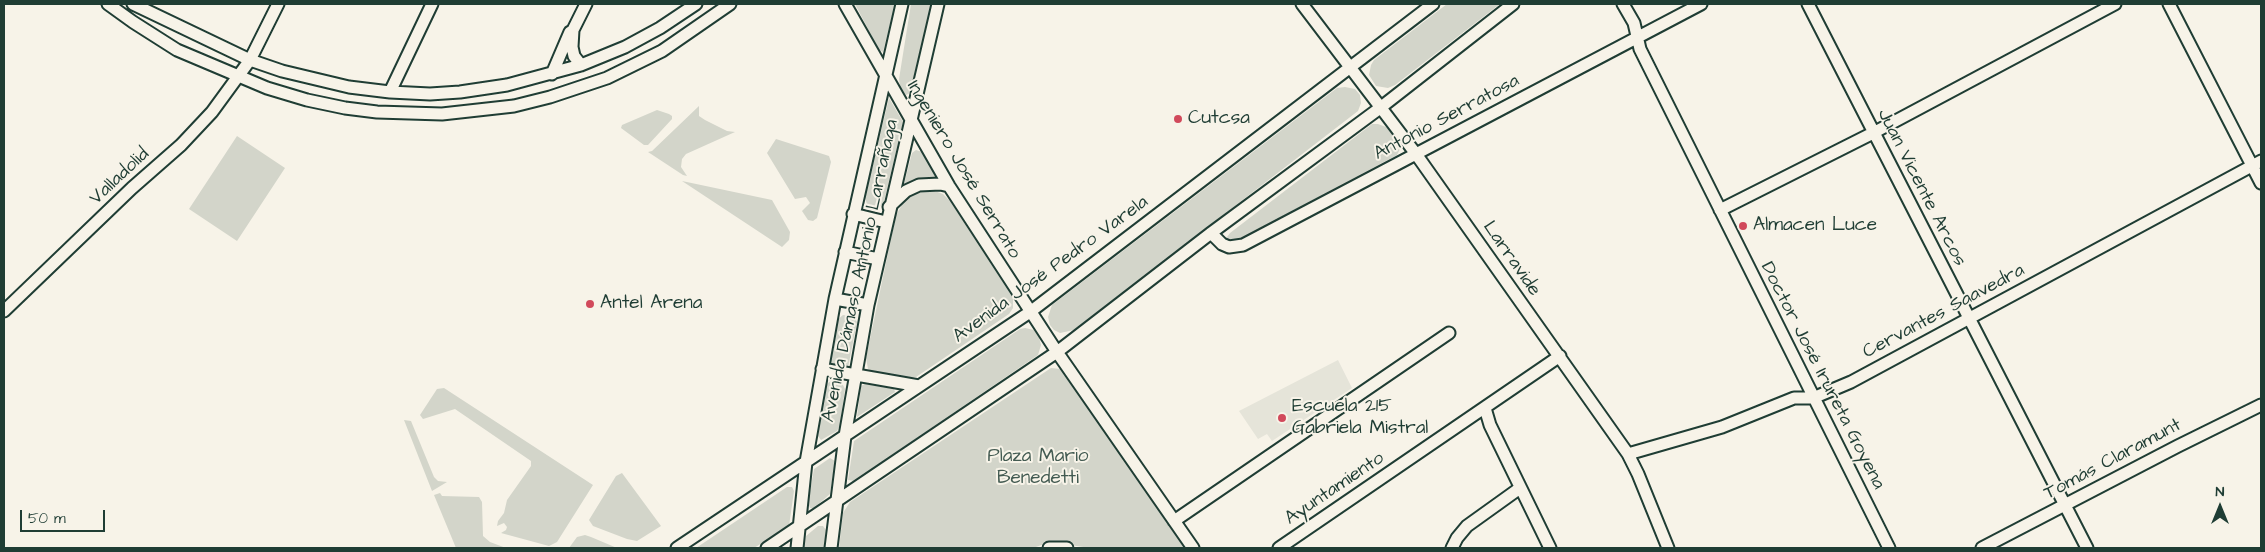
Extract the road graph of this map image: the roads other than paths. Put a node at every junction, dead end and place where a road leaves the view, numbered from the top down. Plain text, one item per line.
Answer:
1 (108, 4) edge
2 (133, 4) edge
3 (278, 4) edge
4 (432, 4) edge
5 (586, 4) edge
6 (696, 4) edge
7 (730, 4) edge
8 (846, 4) edge
9 (902, 4) edge
10 (938, 4) edge
11 (1302, 4) edge
12 (1433, 4) edge
13 (1514, 4) edge
14 (1624, 4) edge
15 (1701, 4) edge
16 (1808, 4) edge
17 (2115, 4) edge
18 (2169, 4) edge
19 (573, 30) junction
20 (1637, 37) junction
21 (600, 58) junction
22 (250, 60) junction
23 (581, 65) junction
24 (1351, 67) junction
25 (552, 74) junction
26 (885, 75) junction
27 (239, 77) junction
28 (607, 78) junction
29 (390, 92) junction
30 (460, 92) junction
31 (1380, 108) junction
32 (463, 113) junction
33 (910, 120) junction
34 (1873, 132) junction
35 (1416, 154) junction
36 (2257, 164) edge
37 (2261, 183) edge
38 (949, 186) junction
39 (889, 207) junction
40 (1720, 210) junction
41 (853, 214) junction
42 (886, 222) junction
43 (1212, 233) junction
44 (844, 252) junction
45 (878, 259) junction
46 (835, 299) junction
47 (868, 305) junction
48 (4, 311) edge
49 (1030, 312) junction
50 (1969, 319) junction
51 (1449, 333) dead end
52 (1057, 352) junction
53 (1560, 356) junction
54 (822, 369) junction
55 (854, 374) junction
56 (919, 386) junction
57 (1813, 398) junction
58 (2261, 405) edge
59 (1484, 408) junction
60 (844, 436) junction
61 (1628, 454) junction
62 (806, 462) junction
63 (1520, 488) junction
64 (836, 503) junction
65 (2066, 506) junction
66 (1174, 521) junction
67 (799, 527) junction
68 (677, 548) edge
69 (767, 548) edge
70 (797, 548) edge
71 (831, 548) edge
72 (1049, 548) edge
73 (1068, 548) edge
74 (1193, 548) edge
75 (1279, 548) edge
76 (1452, 548) edge
77 (1550, 548) edge
78 (1668, 548) edge
79 (1889, 548) edge
80 (1982, 548) edge
81 (2087, 548) edge

1 - 27 street
2 - 22 street
3 - 22 street, Valladolid
4 - 29 street
5 - 19 street
6 - 21 street
7 - 28 street
8 - 26 street, Ingeniero José Serrato
9 - 26 street, Avenida Dámaso Antonio Larrañaga
10 - 33 street, Avenida Dámaso Antonio Larrañaga
11 - 24 street, Larravide
12 - 24 street, Avenida José Pedro Varela
13 - 31 street
14 - 20 street, Doctor José Irureta Goyena
15 - 20 street, Antonio Serratosa
16 - 34 street, Juan Vicente Arcos
17 - 34 street
18 - 36 street
19 - 23 street
19 - 25 street
20 - 35 street, Antonio Serratosa
20 - 40 street, Doctor José Irureta Goyena
21 - 23 street
21 - 28 street
22 - 27 street, Valladolid
22 - 29 street
23 - 25 street
24 - 31 street, Larravide
24 - 49 street, Avenida José Pedro Varela
25 - 30 street
26 - 33 street, Ingeniero José Serrato
26 - 41 street, Avenida Dámaso Antonio Larrañaga
27 - 32 street
27 - 48 street, Valladolid
28 - 32 street
29 - 30 street
30 - 32 street
31 - 35 street, Larravide
31 - 43 street
33 - 38 street, Ingeniero José Serrato
33 - 39 street, Avenida Dámaso Antonio Larrañaga
34 - 40 street
34 - 50 street, Juan Vicente Arcos
35 - 43 street, Antonio Serratosa
35 - 53 street, Larravide
36 - 37 street
36 - 50 street, Cervantes Saavedra
38 - 39 street
38 - 49 street, Ingeniero José Serrato
39 - 42 street, Avenida Dámaso Antonio Larrañaga
40 - 57 street, Doctor José Irureta Goyena
41 - 42 street
41 - 44 street, Avenida Dámaso Antonio Larrañaga
42 - 45 street, Avenida Dámaso Antonio Larrañaga
43 - 52 street
44 - 45 street
44 - 46 street, Avenida Dámaso Antonio Larrañaga
45 - 47 street, Avenida Dámaso Antonio Larrañaga
46 - 47 street
46 - 54 street, Avenida Dámaso Antonio Larrañaga
47 - 55 street, Avenida Dámaso Antonio Larrañaga
49 - 52 street, Ingeniero José Serrato
49 - 56 street, Avenida José Pedro Varela
50 - 57 street, Cervantes Saavedra
50 - 65 street, Juan Vicente Arcos
51 - 66 street
52 - 64 street
52 - 66 street, Ingeniero José Serrato
53 - 59 street, Ayuntamiento
53 - 61 street, Larravide
54 - 55 street
54 - 62 street, Avenida Dámaso Antonio Larrañaga
55 - 56 street
55 - 60 street, Avenida Dámaso Antonio Larrañaga
56 - 60 street, Avenida José Pedro Varela
57 - 61 street, Cervantes Saavedra
57 - 79 street, Doctor José Irureta Goyena
58 - 65 street, Tomás Claramunt
59 - 63 street
59 - 75 street, Ayuntamiento
60 - 62 street, Avenida José Pedro Varela
60 - 64 street, Avenida Dámaso Antonio Larrañaga
61 - 78 street, Larravide
62 - 67 street, Avenida Dámaso Antonio Larrañaga
62 - 68 street, Avenida José Pedro Varela
63 - 76 street
63 - 77 street
64 - 67 street
64 - 71 street, Avenida Dámaso Antonio Larrañaga
65 - 80 street, Tomás Claramunt
65 - 81 street, Juan Vicente Arcos
66 - 74 street, Ingeniero José Serrato
67 - 69 street
67 - 70 street, Avenida Dámaso Antonio Larrañaga
72 - 73 street

